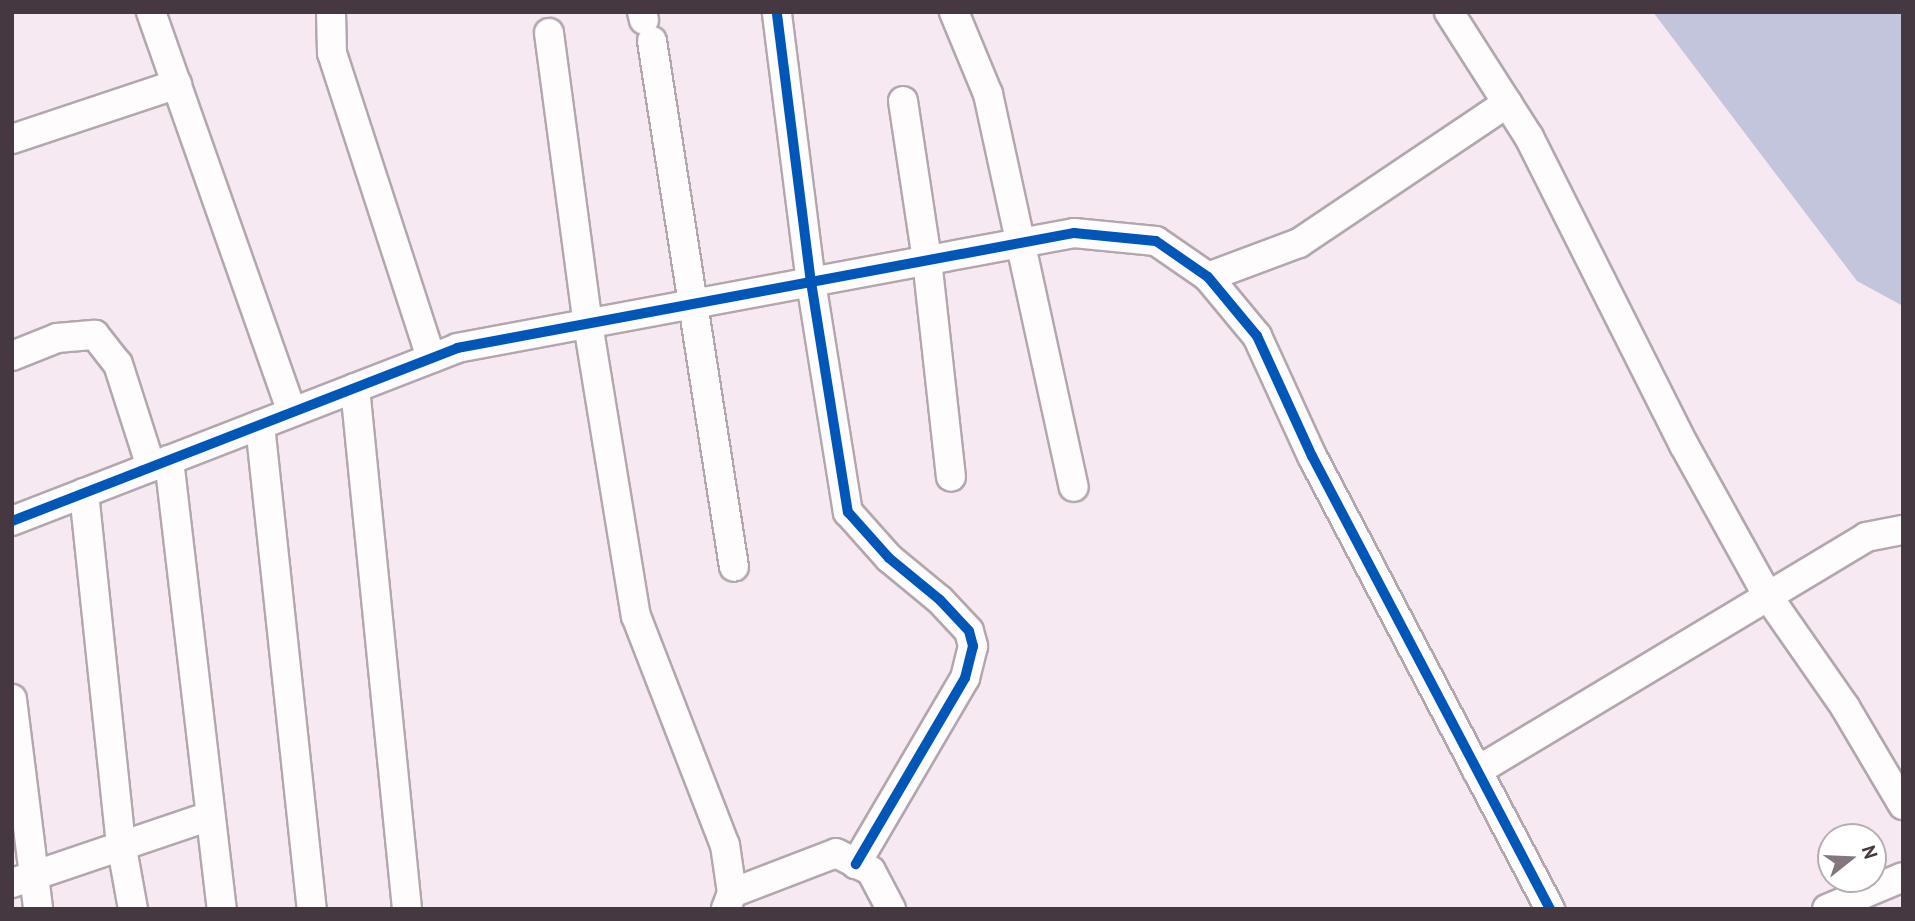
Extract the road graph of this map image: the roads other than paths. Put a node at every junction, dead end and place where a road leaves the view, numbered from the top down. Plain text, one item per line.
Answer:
1 (151, 12) edge
2 (331, 12) edge
3 (954, 12) edge
4 (1448, 12) edge
5 (777, 14) dead end
6 (646, 24) edge
7 (549, 33) dead end
8 (177, 84) junction
9 (903, 101) dead end
10 (1507, 103) junction
11 (12, 139) edge
12 (1018, 243) junction
13 (927, 260) junction
14 (1208, 277) junction
15 (811, 282) junction
16 (691, 304) junction
17 (588, 324) junction
18 (12, 356) edge
19 (431, 358) junction
20 (355, 388) junction
21 (292, 412) junction
22 (260, 425) junction
23 (160, 463) junction
24 (951, 477) dead end
25 (1074, 488) dead end
26 (84, 493) junction
27 (12, 521) edge
28 (1903, 530) edge
29 (734, 567) dead end
30 (1767, 595) junction
31 (12, 699) edge
32 (1477, 771) junction
33 (1903, 805) edge
34 (210, 816) junction
35 (121, 843) junction
36 (856, 864) junction
37 (1903, 877) edge
38 (23, 878) edge
39 (729, 901) edge
40 (38, 909) edge
41 (133, 909) edge
42 (222, 909) edge
43 (312, 909) edge
44 (407, 909) edge
45 (891, 909) edge
46 (1549, 909) edge
47 (1827, 909) edge

1 - 8 street
2 - 19 street
3 - 12 street
4 - 10 street
5 - 15 street
6 - 16 street
7 - 17 street
8 - 11 street
8 - 21 street
9 - 13 street
10 - 14 street
10 - 30 street
12 - 13 street
12 - 14 street
12 - 25 street
13 - 15 street
13 - 24 street
14 - 32 street
15 - 16 street
15 - 36 street
16 - 17 street
16 - 29 street
17 - 19 street
17 - 39 street
18 - 23 street
19 - 20 street
20 - 21 street
20 - 44 street
21 - 22 street
22 - 23 street
22 - 43 street
23 - 26 street
23 - 34 street
26 - 27 street
26 - 35 street
28 - 30 street
30 - 32 street
30 - 33 street
31 - 38 street
32 - 46 street
34 - 35 street
34 - 42 street
35 - 38 street
35 - 41 street
36 - 39 street
36 - 45 street
37 - 47 street
38 - 40 street

